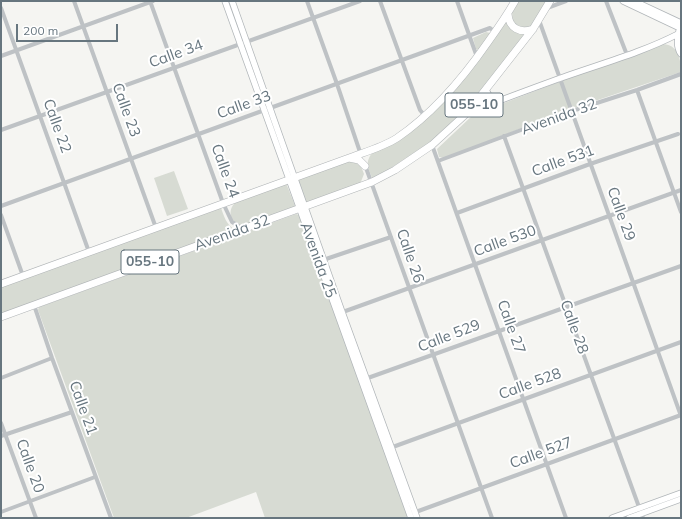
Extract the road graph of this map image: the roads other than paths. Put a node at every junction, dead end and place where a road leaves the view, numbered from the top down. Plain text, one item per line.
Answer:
1 (74, 1) edge
2 (151, 1) edge
3 (225, 1) edge
4 (232, 1) edge
5 (307, 1) edge
6 (360, 1) edge
7 (380, 1) edge
8 (457, 1) edge
9 (515, 1) edge
10 (566, 1) edge
11 (606, 1) edge
12 (623, 1) edge
13 (634, 1) edge
14 (548, 4) edge
15 (1, 8) edge
16 (508, 14) junction
17 (313, 18) junction
18 (539, 20) junction
19 (83, 26) junction
20 (680, 28) edge
21 (532, 29) junction
22 (496, 32) junction
23 (470, 36) junction
24 (662, 42) junction
25 (243, 43) junction
26 (678, 48) junction
27 (16, 50) junction
28 (681, 54) edge
29 (627, 55) junction
30 (1, 56) edge
31 (477, 57) junction
32 (402, 60) junction
33 (175, 68) junction
34 (681, 74) edge
35 (560, 78) junction
36 (338, 84) junction
37 (486, 90) junction
38 (637, 90) junction
39 (107, 92) junction
40 (493, 103) junction
41 (267, 109) junction
42 (572, 111) junction
43 (468, 112) junction
44 (40, 116) junction
45 (425, 116) junction
46 (1, 130) edge
47 (199, 134) junction
48 (678, 134) dead end
49 (504, 136) junction
50 (656, 141) junction
51 (432, 145) junction
52 (360, 153) junction
53 (131, 158) junction
54 (349, 158) junction
55 (438, 161) junction
56 (590, 164) junction
57 (366, 166) junction
58 (291, 178) junction
59 (372, 182) junction
60 (64, 183) junction
61 (523, 189) junction
62 (681, 190) edge
63 (674, 193) junction
64 (223, 203) junction
65 (1, 206) edge
66 (302, 207) junction
67 (681, 212) edge
68 (457, 213) junction
69 (1, 214) edge
70 (609, 216) junction
71 (156, 228) junction
72 (243, 229) junction
73 (391, 237) junction
74 (542, 240) junction
75 (89, 252) junction
76 (321, 261) junction
77 (475, 264) junction
78 (681, 266) edge
79 (23, 276) junction
80 (633, 283) junction
81 (1, 284) edge
82 (409, 289) junction
83 (34, 305) junction
84 (566, 306) junction
85 (340, 313) junction
86 (1, 317) edge
87 (499, 330) junction
88 (681, 342) edge
89 (658, 351) junction
90 (433, 355) junction
91 (52, 358) junction
92 (591, 375) junction
93 (1, 378) edge
94 (364, 380) junction
95 (524, 399) junction
96 (72, 412) junction
97 (681, 415) edge
98 (1, 423) edge
99 (458, 423) junction
100 (3, 436) edge
101 (614, 440) junction
102 (389, 448) junction
103 (547, 464) junction
104 (95, 477) junction
105 (482, 488) junction
106 (681, 493) edge
107 (681, 499) edge
108 (30, 501) junction
109 (1, 512) edge
110 (641, 513) edge
111 (413, 516) edge
112 (36, 518) edge
113 (111, 518) edge
114 (492, 518) edge
115 (566, 518) edge
116 (612, 518) edge
117 (629, 518) edge

1 - 19 street, Calle 23
2 - 19 street
2 - 33 street, Calle 24
3 - 25 main road, Avenida 25
4 - 25 main road, Avenida 25
5 - 17 street, Calle 26
6 - 17 street, Calle 34
7 - 32 street
8 - 23 street
9 - 16 highway, 055-10
10 - 14 street
11 - 29 street
12 - 20 main road
13 - 20 main road
14 - 18 highway, 055-10
15 - 27 street, Calle 22
16 - 21 highway
16 - 22 highway, 055-10
17 - 25 street, Calle 34
17 - 36 street, Calle 26
18 - 21 highway, 055-10
18 - 35 street, Calle 29
19 - 27 street
19 - 39 street, Calle 23
20 - 24 main road
20 - 26 main road
21 - 37 highway, 055-10
22 - 23 street, Calle 33
22 - 31 highway, 055-10
23 - 31 street
23 - 32 street, Calle 33
24 - 26 main road
24 - 29 main road
25 - 33 street, Calle 34
25 - 41 main road, Avenida 25
26 - 28 main road
27 - 30 street
27 - 44 street, Calle 22
29 - 35 main road
31 - 45 highway, 055-10
32 - 36 street, Calle 33
32 - 45 street
33 - 39 street, Calle 34
33 - 47 street, Calle 24
34 - 38 street, Avenida 32
35 - 40 main road
35 - 42 street, Calle 29
36 - 41 street, Calle 33
36 - 52 street, Calle 26
37 - 40 main road
37 - 43 highway, 055-10
38 - 42 street, Avenida 32
38 - 50 street
39 - 44 street, Calle 34
39 - 53 street, Calle 23
40 - 43 main road
41 - 47 street, Calle 33
41 - 58 main road, Avenida 25
42 - 49 street, Avenida 32
42 - 56 street, Calle 29
43 - 51 highway, 055-10
44 - 46 street, Calle 34
44 - 60 street, Calle 22
45 - 52 highway, 055-10
47 - 53 street, Calle 33
47 - 64 street, Calle 24
48 - 50 street, Calle 531
49 - 55 street, Avenida 32
49 - 61 street, Calle 28
50 - 56 street, Calle 531
50 - 63 street
51 - 55 street, Calle 27
51 - 59 highway, 055-10
52 - 54 highway, Avenida 32 / 055-10
52 - 57 street, Calle 26
53 - 60 street, Calle 33
53 - 71 street, Calle 23
54 - 57 highway
54 - 58 highway, Avenida 32 / 055-10
55 - 68 street, Calle 27
56 - 61 street, Calle 531
56 - 70 street, Calle 29
57 - 59 street, Calle 26
58 - 64 highway, Avenida 32 / 055-10
58 - 66 main road, Avenida 25
59 - 66 highway, Avenida 32 / 055-10
59 - 73 street, Calle 26
60 - 65 street, Calle 33
60 - 75 street, Calle 22
61 - 68 street, Calle 531
61 - 74 street, Calle 28
62 - 63 street, Calle 530
63 - 67 street
63 - 70 street, Calle 530
64 - 71 highway, Avenida 32 / 055-10
64 - 72 street, Calle 24
66 - 72 highway, Avenida 32 / 055-10
66 - 76 main road, Avenida 25
68 - 77 street, Calle 27
69 - 79 street
70 - 74 street, Calle 530
70 - 80 street, Calle 29
71 - 75 highway, Avenida 32 / 055-10
72 - 83 highway, Avenida 32 / 055-10
73 - 76 street
73 - 82 street, Calle 26
74 - 77 street, Calle 530
74 - 84 street, Calle 28
75 - 79 highway, Avenida 32 / 055-10
76 - 85 main road, Avenida 25
77 - 82 street, Calle 530
77 - 87 street, Calle 27
78 - 80 street, Calle 529
79 - 81 highway, Avenida 32 / 055-10
80 - 84 street, Calle 529
80 - 89 street, Calle 29
82 - 85 street, Calle 530
82 - 90 street, Calle 26
83 - 86 highway, Avenida 32 / 055-10
83 - 91 street, Calle 21
84 - 87 street, Calle 529
84 - 92 street, Calle 28
85 - 94 main road, Avenida 25
87 - 90 street, Calle 529
87 - 95 street, Calle 27
88 - 89 street, Calle 528
89 - 92 street, Calle 528
89 - 97 street, Calle 29
90 - 94 street, Calle 529
90 - 99 street, Calle 26
91 - 93 street
91 - 96 street, Calle 21
92 - 95 street, Calle 528
92 - 101 street, Calle 28
94 - 102 main road, Avenida 25
95 - 99 street, Calle 528
95 - 103 street, Calle 27
96 - 100 street
96 - 104 street, Calle 21
97 - 101 street, Calle 527
98 - 100 street, Calle 20
99 - 102 street, Calle 528
99 - 105 street, Calle 26
100 - 108 street, Calle 20
101 - 103 street, Calle 527
101 - 110 street, Calle 28
102 - 111 main road, Avenida 25
103 - 105 street, Calle 527
103 - 115 street, Calle 27
104 - 108 street
104 - 113 street, Calle 21
105 - 111 street, Calle 527
105 - 114 street, Calle 26
106 - 110 main road
107 - 110 main road
108 - 109 street
108 - 112 street, Calle 20
110 - 116 main road
110 - 117 main road

